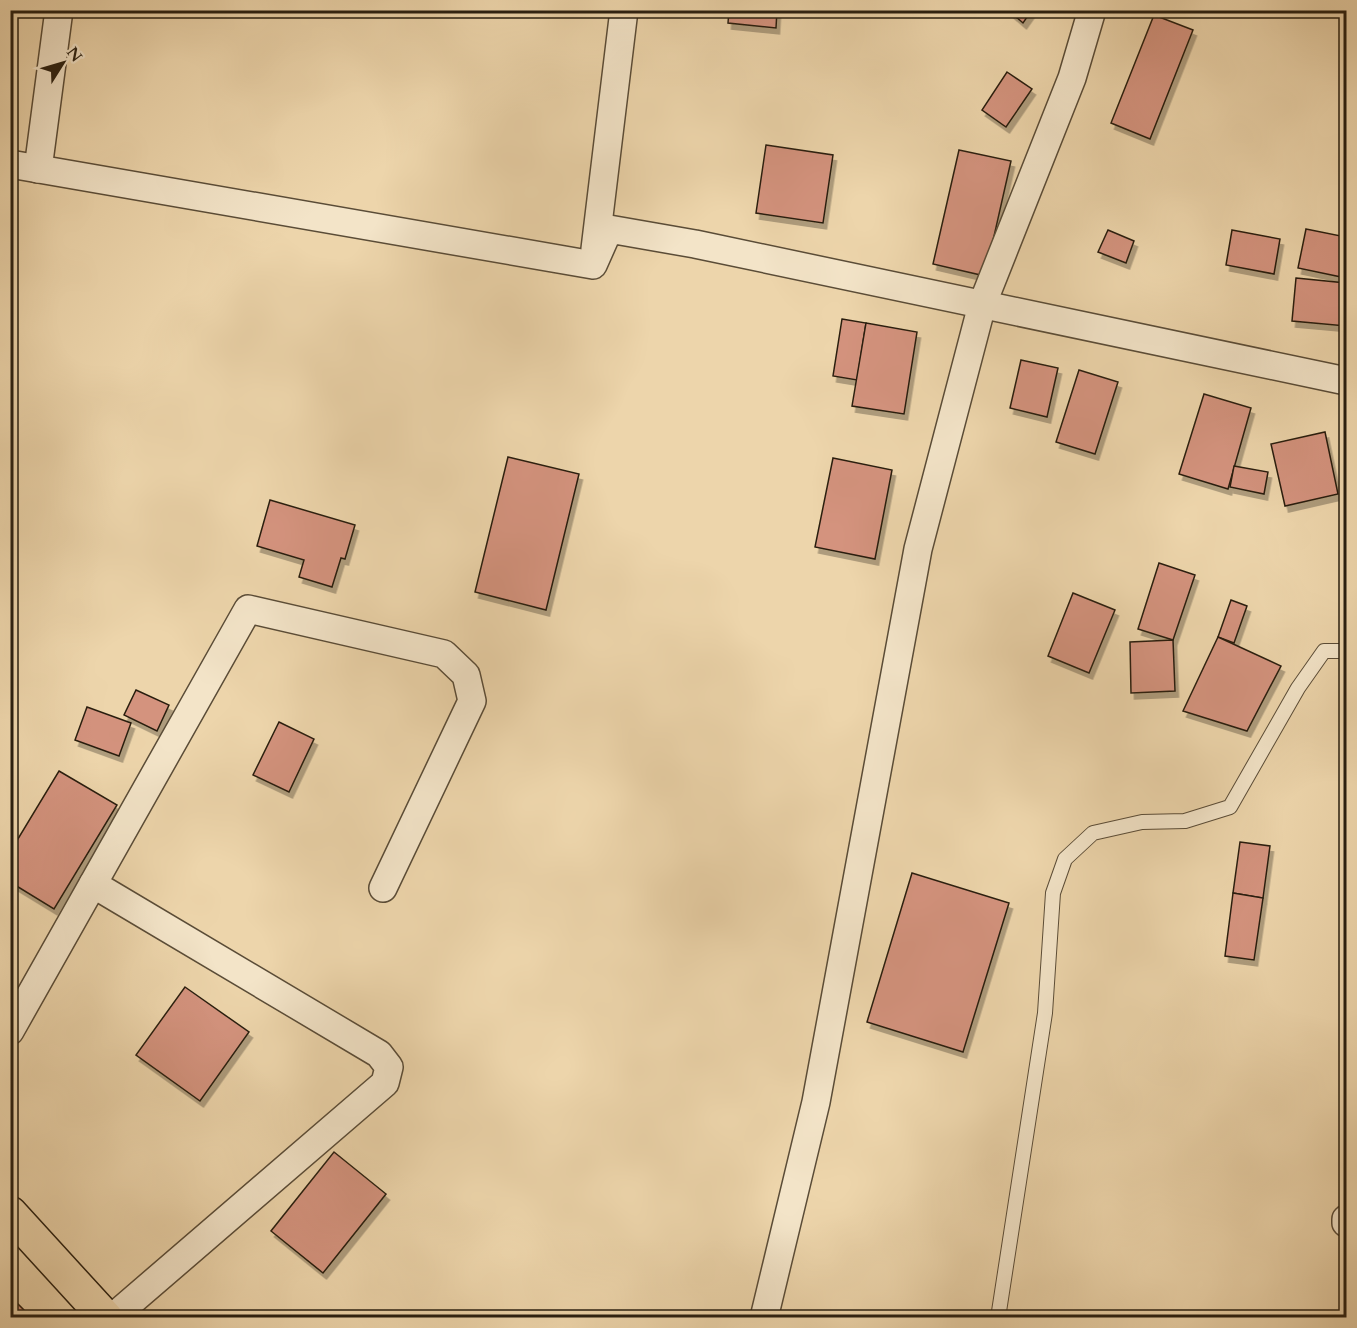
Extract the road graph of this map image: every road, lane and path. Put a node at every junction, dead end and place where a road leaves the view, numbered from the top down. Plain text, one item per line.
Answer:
1 (59, 10) edge
2 (624, 10) edge
3 (1092, 10) edge
4 (10, 165) edge
5 (38, 170) junction
6 (593, 265) junction
7 (982, 305) junction
8 (1347, 381) edge
9 (1347, 651) edge
10 (93, 884) junction
11 (383, 888) dead end
12 (10, 1031) edge
13 (10, 1213) edge
14 (106, 1317) edge
15 (112, 1317) edge
16 (764, 1317) edge
17 (998, 1317) edge

1 - 5 street
2 - 6 street
3 - 7 street
4 - 5 street
5 - 6 street
6 - 7 street
7 - 8 street
7 - 16 street
9 - 17 lane
10 - 11 street
10 - 12 street
10 - 15 street
13 - 14 highway

